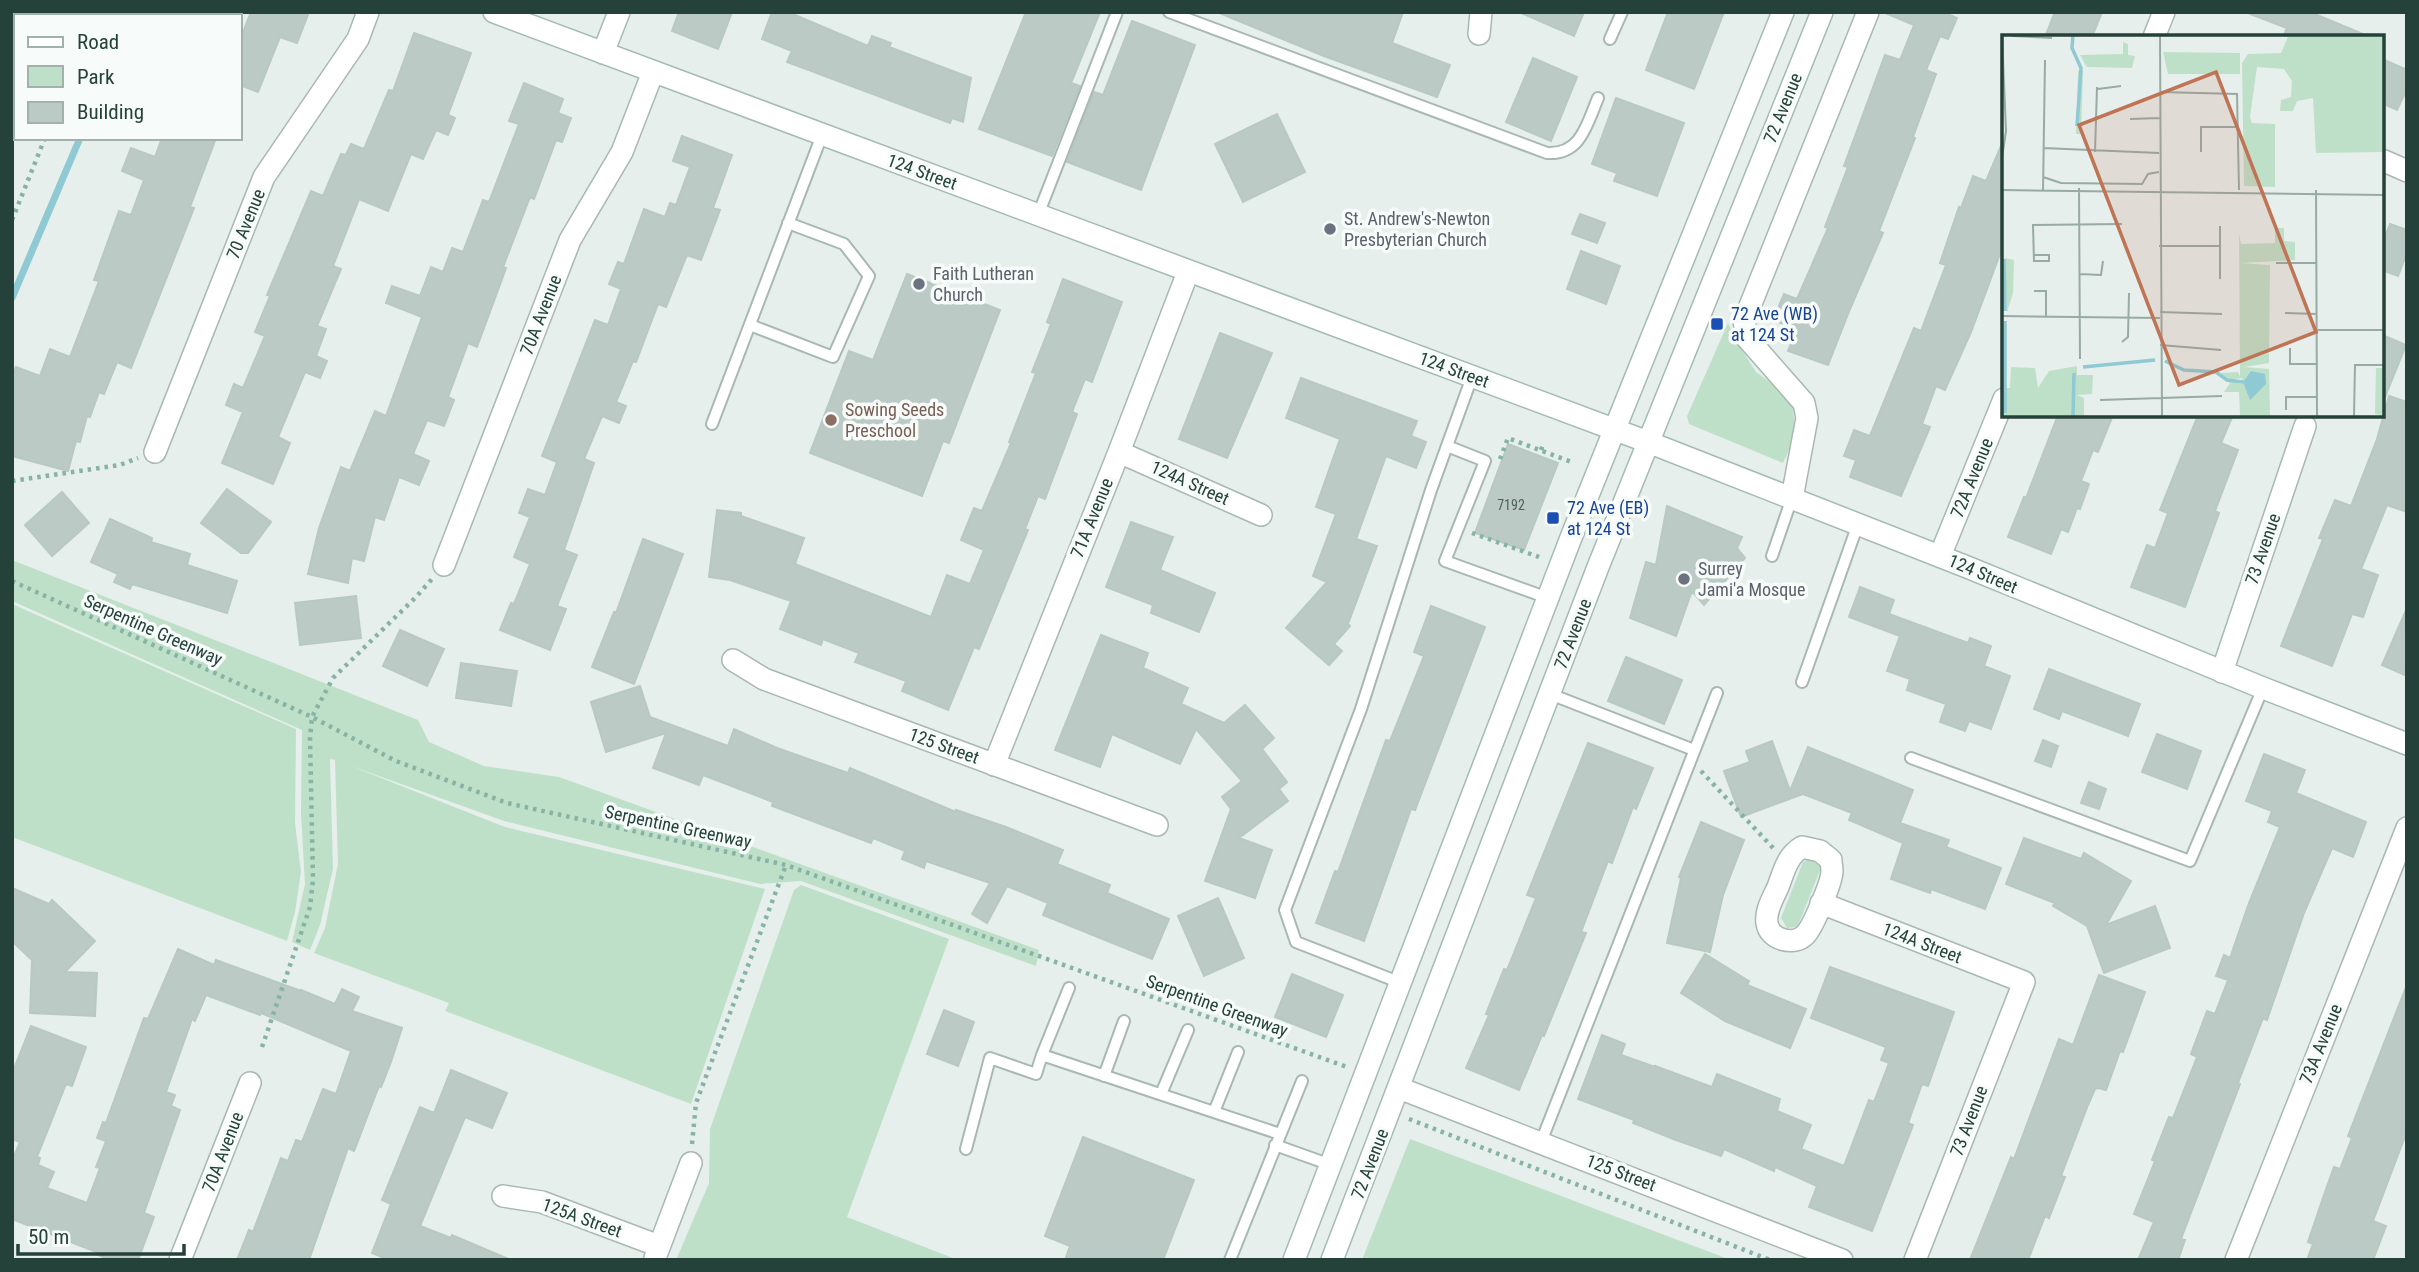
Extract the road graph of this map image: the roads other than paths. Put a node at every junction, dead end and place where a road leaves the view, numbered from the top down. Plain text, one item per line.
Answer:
1 (368, 12) edge
2 (494, 12) edge
3 (619, 12) edge
4 (1117, 12) edge
5 (1169, 12) edge
6 (1481, 12) edge
7 (1622, 12) edge
8 (1783, 12) edge
9 (1822, 12) edge
10 (1868, 12) edge
11 (2164, 12) edge
12 (1479, 34) dead end
13 (2155, 35) edge
14 (1610, 39) dead end
15 (603, 53) junction
16 (653, 72) junction
17 (1598, 98) dead end
18 (822, 135) junction
19 (2384, 161) edge
20 (2407, 171) edge
21 (1038, 215) junction
22 (788, 223) junction
23 (1188, 272) junction
24 (750, 325) junction
25 (1472, 377) junction
26 (2002, 404) edge
27 (712, 424) dead end
28 (2305, 426) dead end
29 (1614, 430) junction
30 (1648, 442) junction
31 (1447, 446) junction
32 (155, 452) road end
33 (1119, 452) junction
34 (1791, 498) junction
35 (1261, 515) dead end
36 (1858, 524) junction
37 (1772, 555) dead end
38 (1940, 556) junction
39 (444, 565) road end
40 (1548, 598) junction
41 (733, 660) dead end
42 (2222, 672) junction
43 (1802, 682) dead end
44 (2263, 688) junction
45 (1717, 693) dead end
46 (1550, 694) junction
47 (2407, 744) edge
48 (1694, 750) junction
49 (1911, 758) dead end
50 (993, 765) junction
51 (1157, 825) dead end
52 (2407, 828) edge
53 (1821, 903) dead end
54 (2024, 982) joint
55 (1401, 983) junction
56 (1069, 988) dead end
57 (1124, 1021) dead end
58 (1188, 1030) dead end
59 (1238, 1052) dead end
60 (1042, 1055) junction
61 (1104, 1076) junction
62 (1302, 1081) dead end
63 (250, 1083) dead end
64 (1399, 1088) junction
65 (1161, 1094) junction
66 (1214, 1112) junction
67 (1277, 1140) junction
68 (1541, 1142) junction
69 (965, 1149) dead end
70 (691, 1163) road end
71 (1331, 1165) junction
72 (503, 1196) dead end
73 (656, 1253) edge
74 (180, 1260) edge
75 (1230, 1260) edge
76 (1294, 1260) edge
77 (1332, 1260) edge
78 (1842, 1260) edge
79 (1915, 1260) edge
80 (2236, 1260) edge

1 - 32 street, 70 Avenue
2 - 15 street, 124 Street
3 - 15 street
4 - 21 lane
5 - 17 lane
6 - 12 street
7 - 14 lane
8 - 29 street, 72 Avenue
9 - 30 street, 72 Avenue
10 - 34 street
11 - 13 street
15 - 16 street, 124 Street
16 - 18 street, 124 Street
16 - 39 street, 70A Avenue
18 - 21 street, 124 Street
18 - 22 lane
19 - 20 street
21 - 23 street, 124 Street
22 - 24 lane
22 - 24 lane
23 - 25 street, 124 Street
23 - 33 street, 71A Avenue
24 - 27 lane
25 - 29 street, 124 Street
25 - 31 lane
26 - 38 street, 72A Avenue
28 - 42 street, 73 Avenue
29 - 30 street, 124 Street
29 - 40 street, 72 Avenue
30 - 34 street, 124 Street
30 - 46 street, 72 Avenue
31 - 40 lane
31 - 55 lane
33 - 35 street, 124A Street
33 - 50 street, 71A Avenue
34 - 36 street, 124 Street
34 - 37 lane
36 - 38 street, 124 Street
36 - 43 lane
38 - 42 street, 124 Street
40 - 55 street, 72 Avenue
41 - 50 street, 125 Street
42 - 44 street, 124 Street
44 - 47 street, 124 Street
44 - 49 lane
45 - 48 lane
46 - 48 lane
46 - 64 street, 72 Avenue
48 - 68 lane
50 - 51 street, 125 Street
52 - 80 street, 73A Avenue
53 - 54 street, 124A Street
54 - 79 street, 73 Avenue
55 - 71 street, 72 Avenue
56 - 60 lane
57 - 61 lane
58 - 65 lane
59 - 66 lane
60 - 61 lane
60 - 69 lane
61 - 65 lane
62 - 67 lane
63 - 74 street, 70A Avenue
64 - 68 street, 125 Street
64 - 77 street, 72 Avenue
65 - 66 lane
66 - 67 lane
67 - 71 lane
67 - 75 lane
68 - 78 street, 125 Street
70 - 73 street
71 - 76 street, 72 Avenue
72 - 73 street, 125A Street

